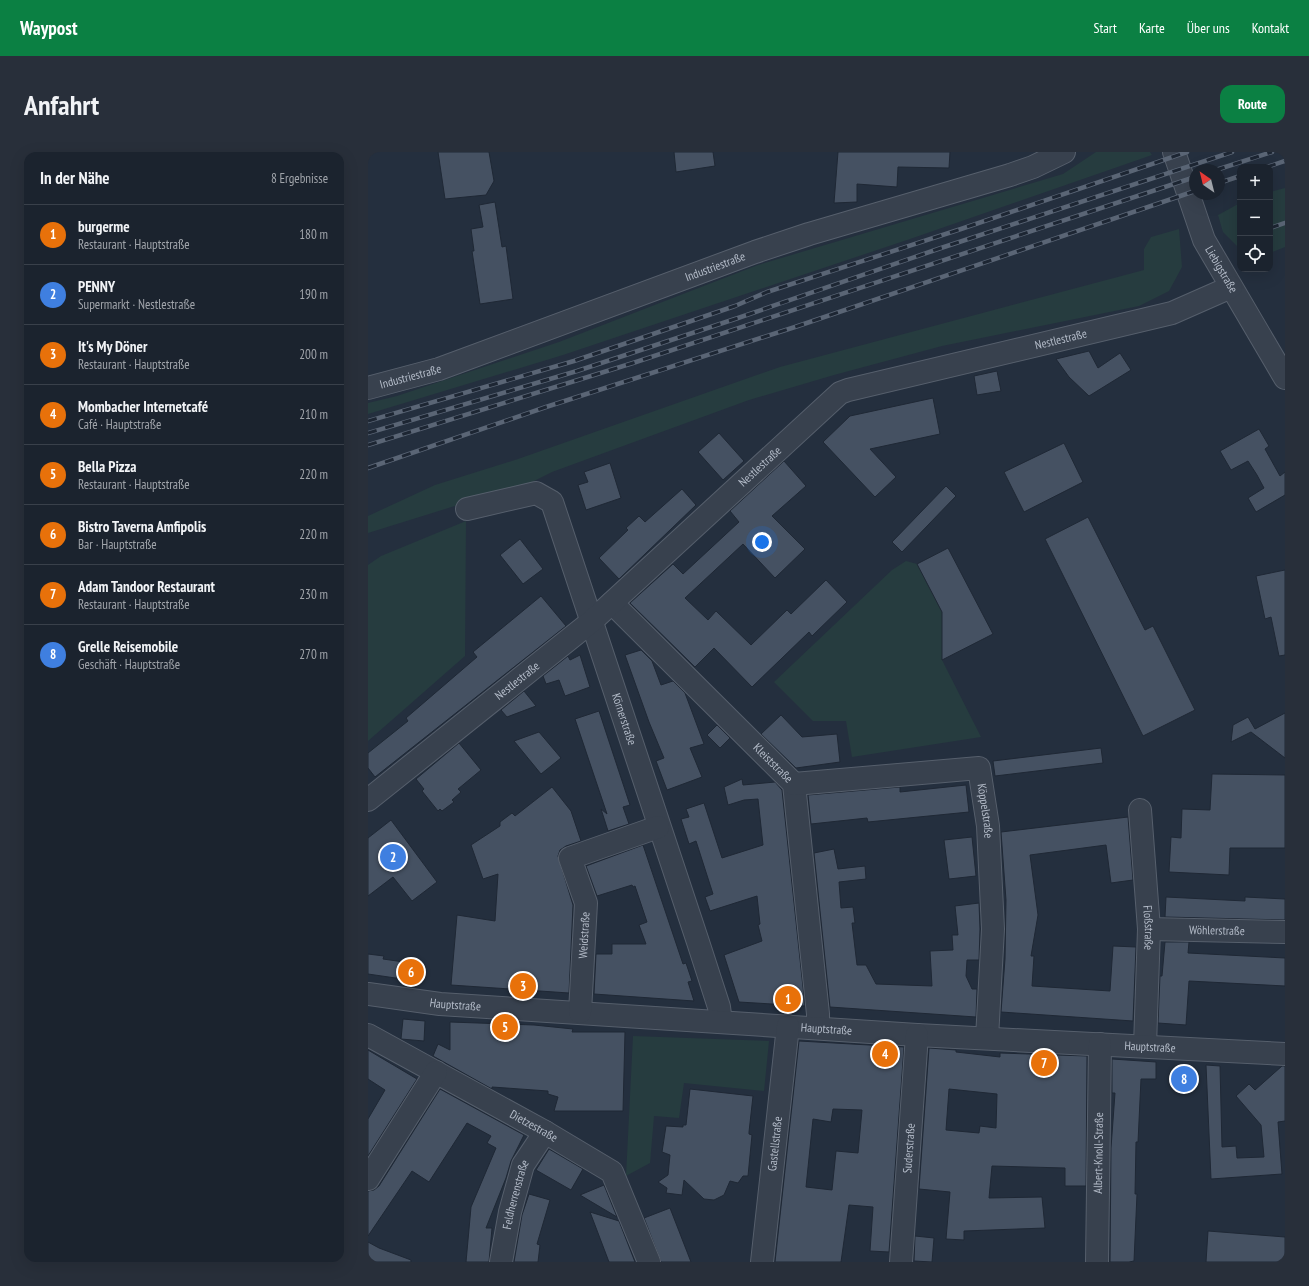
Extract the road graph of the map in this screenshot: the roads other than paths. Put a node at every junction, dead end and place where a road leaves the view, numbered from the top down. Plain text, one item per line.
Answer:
1 (1064, 152) edge
2 (1174, 152) edge
3 (1232, 287) junction
4 (1285, 378) edge
5 (368, 388) edge
6 (467, 509) dead end
7 (612, 603) junction
8 (592, 621) junction
9 (794, 784) junction
10 (376, 794) edge
11 (1140, 810) dead end
12 (658, 827) junction
13 (1149, 928) junction
14 (1285, 932) edge
15 (368, 994) edge
16 (580, 1012) junction
17 (721, 1022) junction
18 (788, 1026) junction
19 (818, 1028) junction
20 (368, 1035) edge
21 (917, 1035) junction
22 (987, 1038) junction
23 (1100, 1044) junction
24 (1145, 1046) junction
25 (1285, 1054) edge
26 (436, 1072) junction
27 (545, 1132) junction
28 (368, 1179) edge
29 (502, 1262) edge
30 (649, 1262) edge
31 (762, 1262) edge
32 (900, 1262) edge
33 (1097, 1262) edge

1 - 5 street, Industriestraße
2 - 3 street, Liebigstraße
3 - 4 street, Liebigstraße
3 - 7 street, Nestlestraße
6 - 8 street, Körnerstraße
7 - 8 street, Nestlestraße
7 - 9 street, Kleiststraße
8 - 10 street, Nestlestraße
8 - 12 street, Körnerstraße
9 - 19 street, Kleiststraße
9 - 22 street, Köppelstraße
11 - 13 street, Floßstraße
12 - 16 street, Weidstraße
12 - 17 street, Körnerstraße
13 - 14 street, Wöhlerstraße
13 - 24 street, Floßstraße
15 - 16 street, Hauptstraße
16 - 17 street, Hauptstraße
17 - 18 street, Hauptstraße
18 - 19 street, Hauptstraße
18 - 31 street, Gastellstraße
19 - 21 street, Hauptstraße
20 - 26 street, Dietzestraße
21 - 22 street, Hauptstraße
21 - 32 street, Suderstraße
22 - 23 street, Hauptstraße
23 - 24 street, Hauptstraße
23 - 33 street, Albert-Knoll-Straße
24 - 25 street, Hauptstraße
26 - 27 street, Dietzestraße
26 - 28 street
27 - 29 street, Feldherrenstraße
27 - 30 street, Dietzestraße

